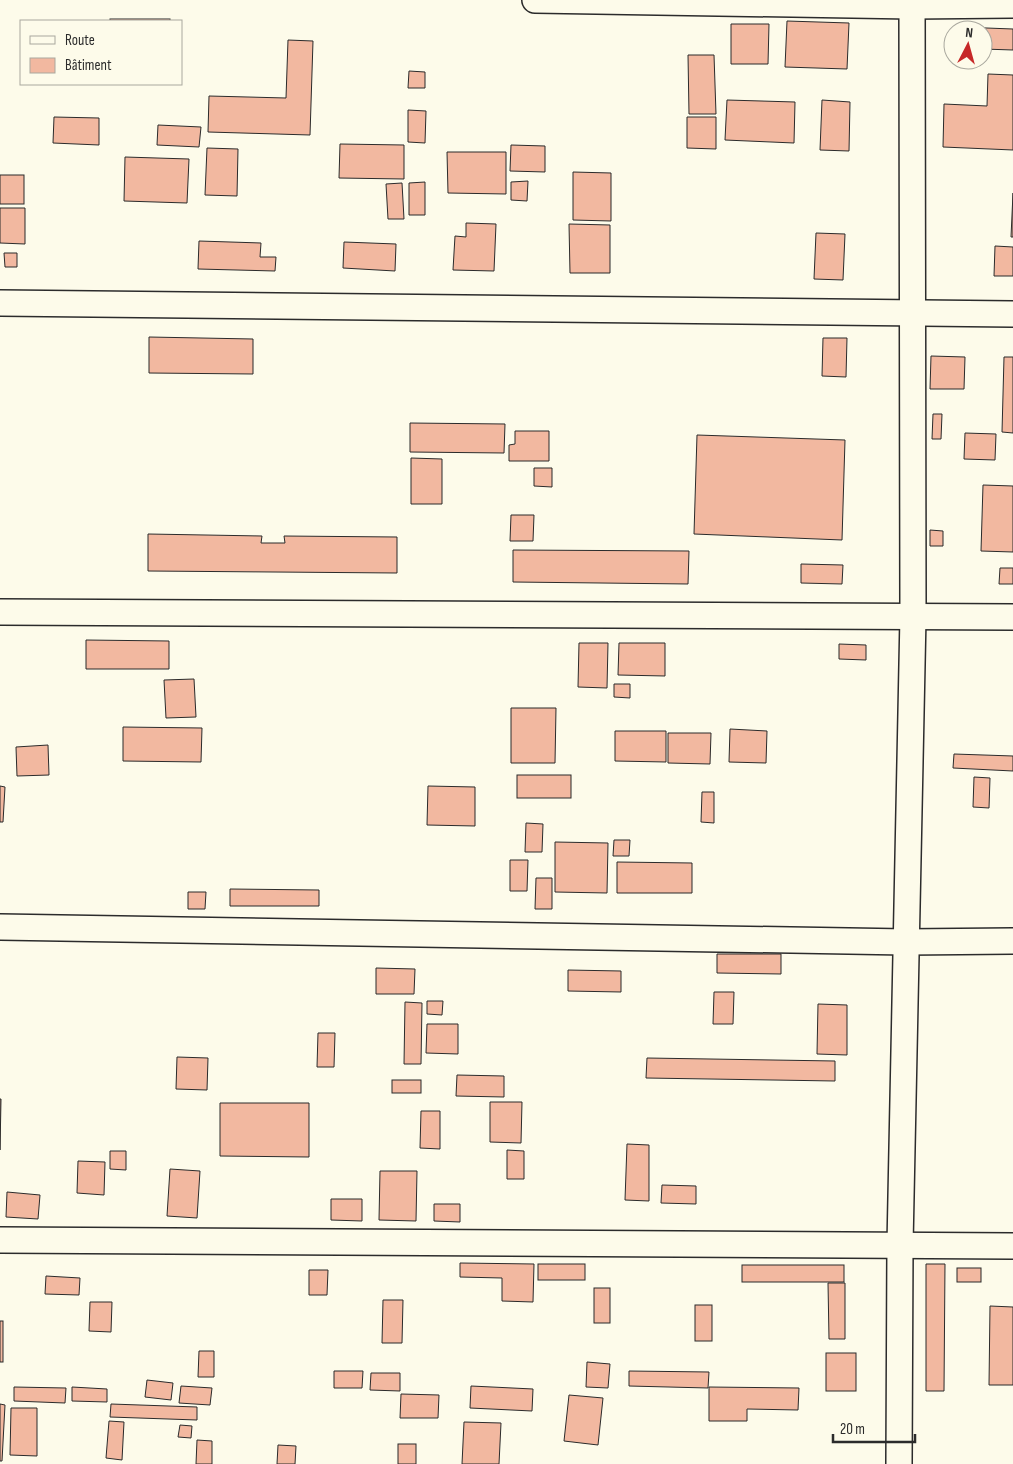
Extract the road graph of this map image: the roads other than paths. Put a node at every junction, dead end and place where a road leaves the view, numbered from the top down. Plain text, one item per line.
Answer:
1 (535, 0) edge
2 (912, 3) edge
3 (1013, 5) edge
4 (0, 303) edge
5 (912, 314) junction
6 (1013, 314) edge
7 (0, 612) edge
8 (913, 616) junction
9 (1013, 617) edge
10 (0, 927) edge
11 (1013, 941) edge
12 (906, 942) junction
13 (0, 1240) edge
14 (900, 1245) junction
15 (1013, 1246) edge
16 (899, 1464) edge

1 - 2 street
2 - 3 street
2 - 5 street
4 - 5 street
5 - 6 street
5 - 8 street
7 - 8 street
8 - 9 street
8 - 12 street
10 - 12 street
11 - 12 street
12 - 14 street
13 - 14 street
14 - 15 street
14 - 16 street

